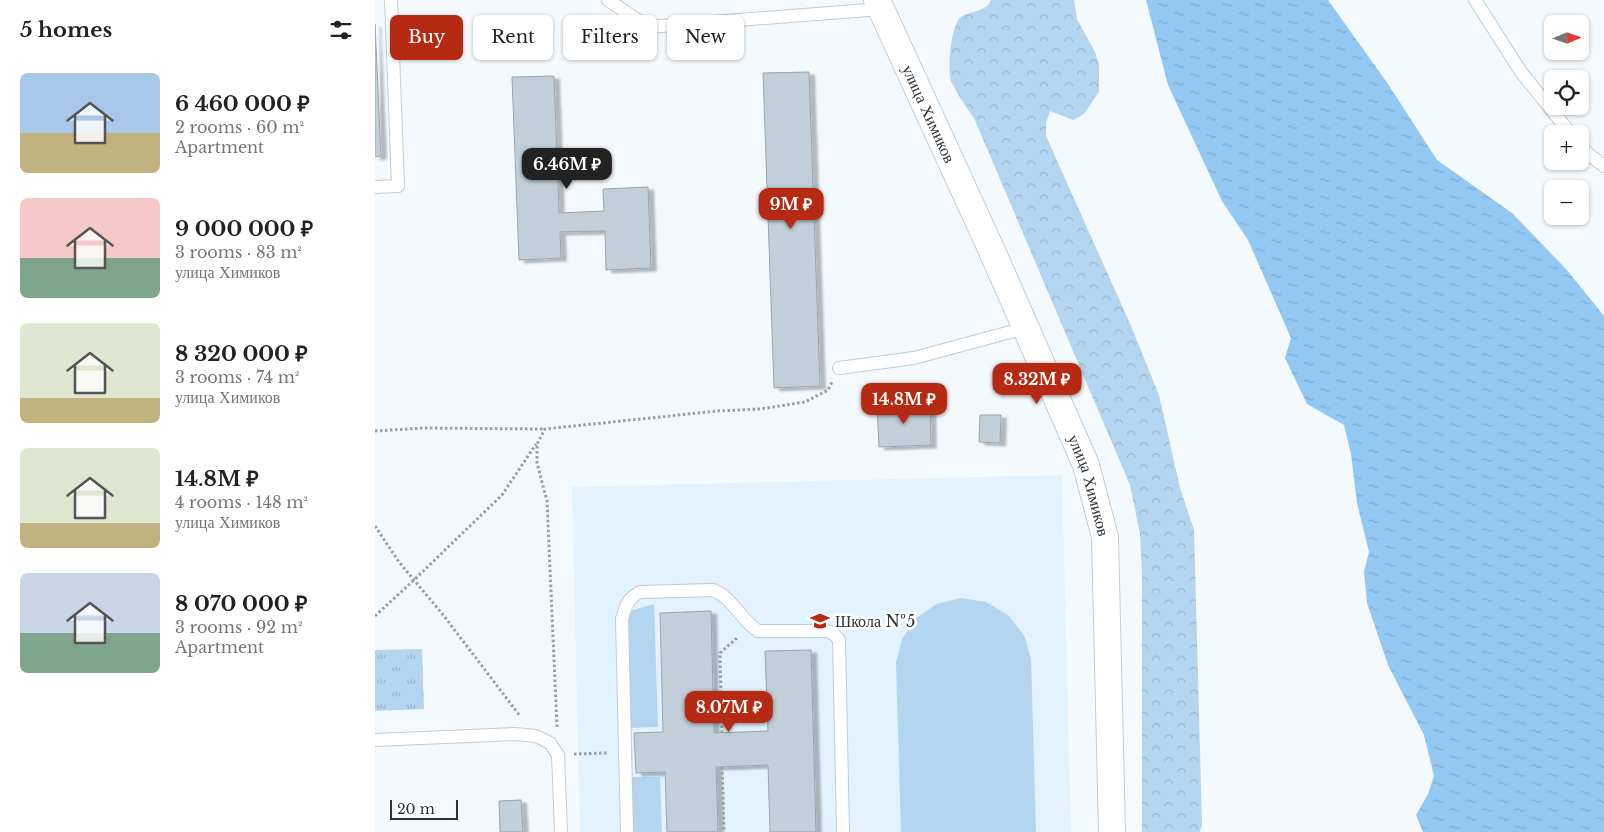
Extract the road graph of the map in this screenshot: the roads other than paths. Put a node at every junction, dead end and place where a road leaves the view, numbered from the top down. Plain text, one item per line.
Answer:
1 (391, 0) edge
2 (608, 0) edge
3 (1475, 0) edge
4 (879, 4) edge
5 (1564, 125) edge
6 (1589, 154) edge
7 (1604, 166) edge
8 (375, 187) edge
9 (1025, 328) junction
10 (839, 368) road end
11 (375, 740) edge
12 (561, 832) edge
13 (627, 832) edge
14 (843, 832) edge
15 (1112, 832) edge

1 - 8 lane
2 - 4 lane
3 - 5 lane
4 - 9 street, улица Химиков
6 - 7 lane
9 - 10 lane
9 - 15 street, улица Химиков
11 - 12 lane
13 - 14 lane

